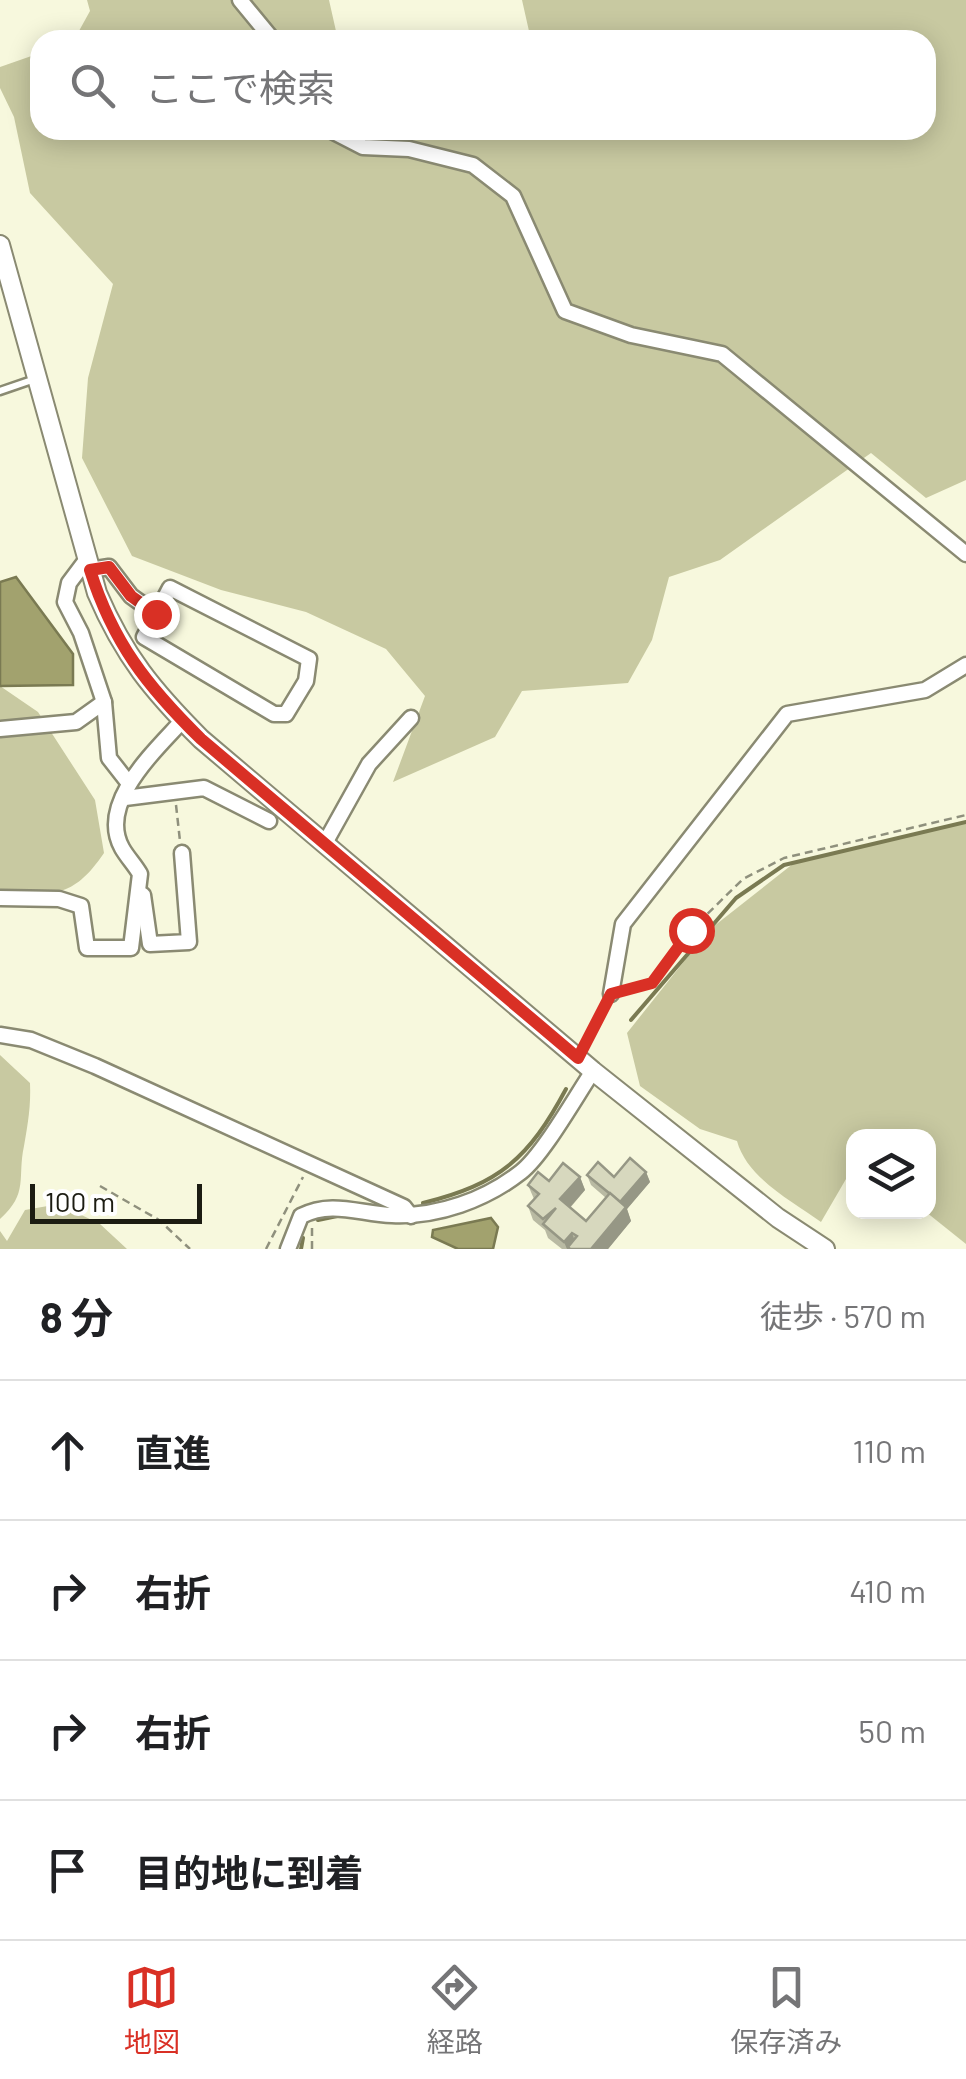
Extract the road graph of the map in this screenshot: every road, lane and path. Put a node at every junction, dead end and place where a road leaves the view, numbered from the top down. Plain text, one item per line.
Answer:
1 (240, 0) edge
2 (265, 30) edge
3 (349, 140) edge
4 (0, 245) edge
5 (8, 302) edge
6 (36, 378) junction
7 (0, 391) edge
8 (966, 554) edge
9 (88, 564) junction
10 (156, 614) junction
11 (966, 664) edge
12 (104, 702) junction
13 (411, 718) dead end
14 (182, 721) junction
15 (0, 730) edge
16 (127, 781) junction
17 (174, 788) junction
18 (125, 798) junction
19 (966, 815) edge
20 (269, 821) dead end
21 (325, 843) junction
22 (182, 853) joint
23 (140, 874) junction
24 (0, 898) edge
25 (611, 994) junction
26 (0, 1035) edge
27 (578, 1058) junction
28 (594, 1071) junction
29 (310, 1162) junction
30 (100, 1186) dead end
31 (309, 1212) junction
32 (412, 1216) junction
33 (190, 1249) edge
34 (266, 1249) edge
35 (288, 1249) edge
36 (312, 1249) edge
37 (825, 1249) edge

1 - 2 street
3 - 8 street
4 - 5 street
5 - 6 street
6 - 7 lane
6 - 9 street
9 - 10 street
9 - 12 street
9 - 14 street
10 - 10 street
11 - 25 street
12 - 15 street
12 - 16 street
13 - 21 street
14 - 16 street
14 - 21 street
16 - 18 street
17 - 18 street
17 - 20 street
17 - 22 path
18 - 23 street
19 - 25 path
21 - 27 street
22 - 23 street
23 - 24 street
25 - 27 path
26 - 29 street
27 - 28 street
28 - 32 street
28 - 37 street
29 - 32 street
29 - 34 path
30 - 33 path
31 - 32 street
31 - 35 street
31 - 36 path

